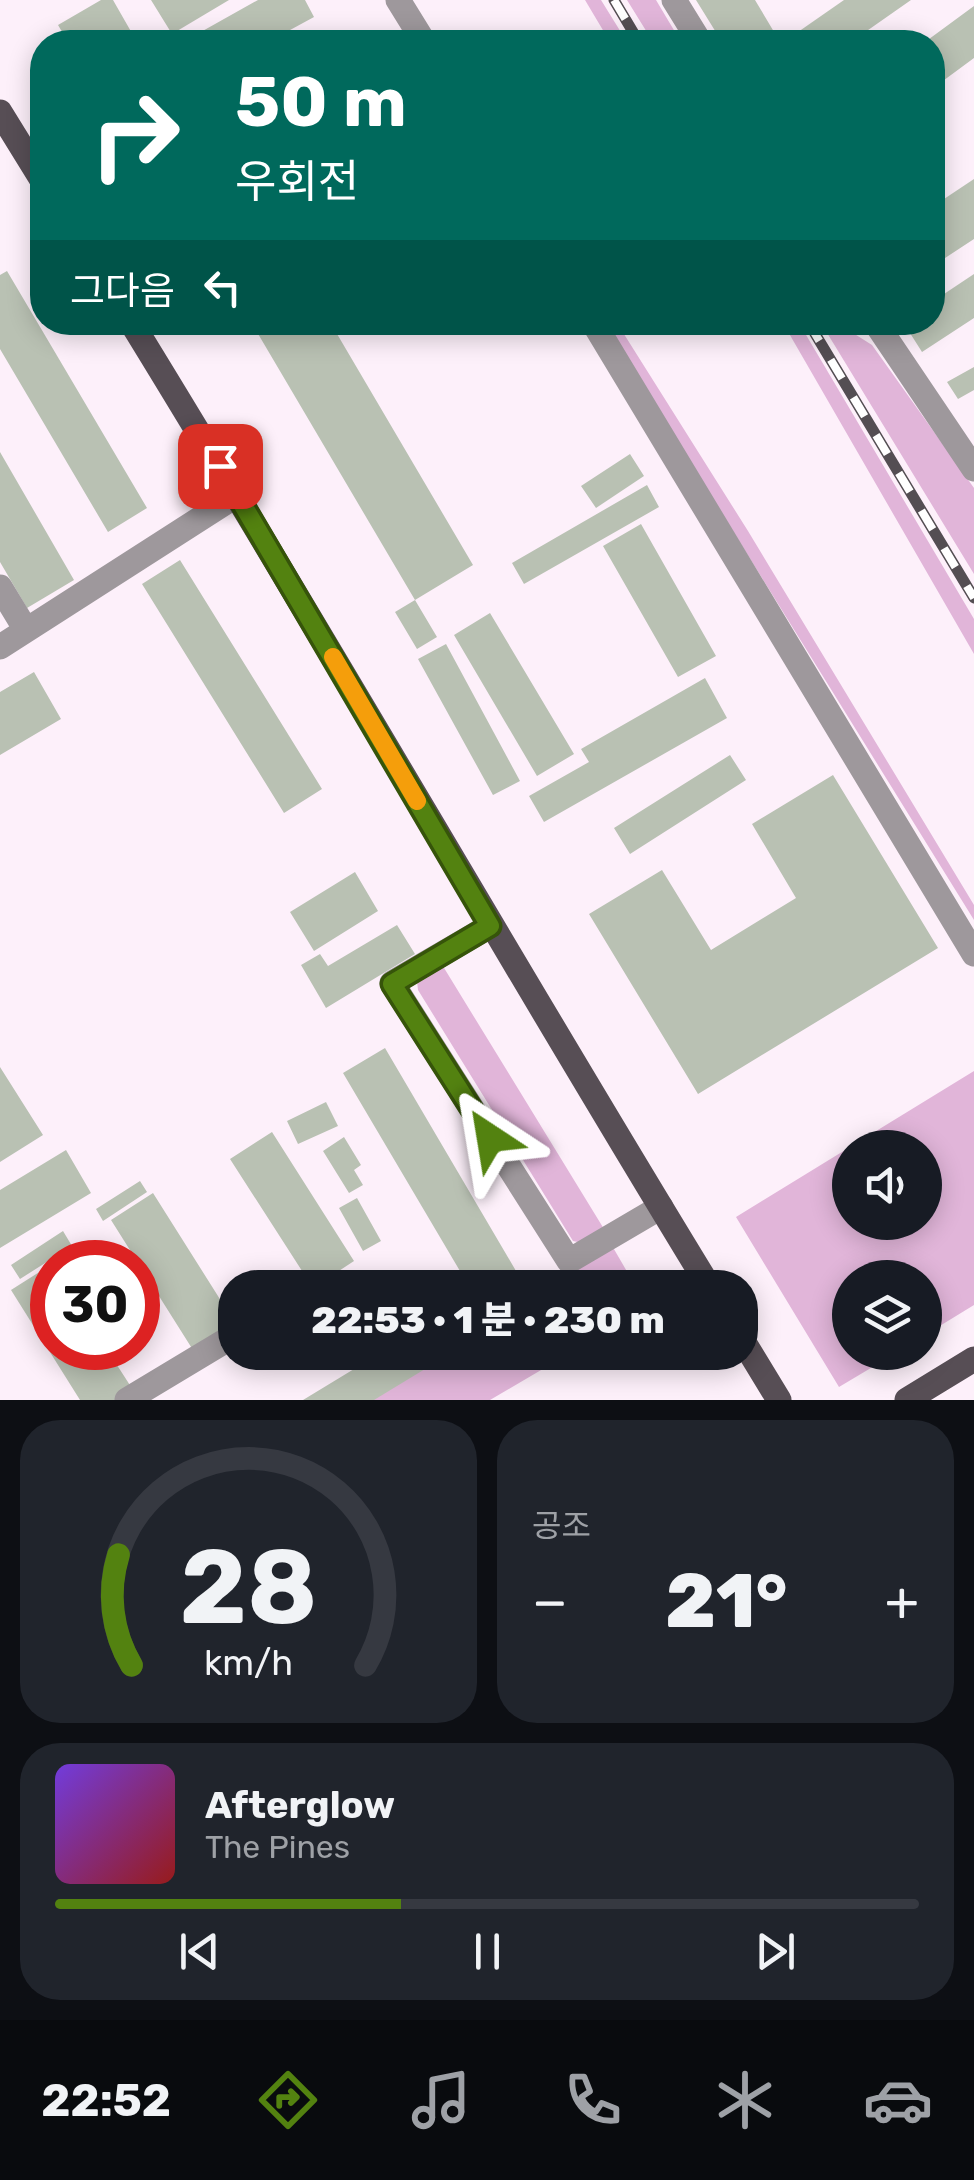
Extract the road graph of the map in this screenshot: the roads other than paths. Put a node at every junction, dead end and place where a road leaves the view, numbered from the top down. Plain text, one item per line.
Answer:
1 (398, 0) edge
2 (674, 0) edge
3 (417, 30) edge
4 (693, 30) edge
5 (0, 112) edge
6 (30, 161) edge
7 (138, 335) edge
8 (600, 335) edge
9 (884, 335) edge
10 (974, 469) edge
11 (237, 495) junction
12 (0, 586) edge
13 (26, 630) junction
14 (0, 647) edge
15 (490, 926) junction
16 (974, 954) edge
17 (661, 1207) junction
18 (699, 1270) edge
19 (218, 1345) edge
20 (974, 1359) edge
21 (758, 1366) edge
22 (127, 1400) edge
23 (779, 1400) edge
24 (908, 1400) edge

1 - 3 street
2 - 4 street
5 - 6 main road
7 - 11 main road
8 - 16 street
9 - 10 street
11 - 13 street
11 - 15 main road
12 - 13 street
13 - 14 street
15 - 17 main road
15 - 17 street
17 - 18 main road
19 - 22 street
20 - 24 main road
21 - 23 main road

